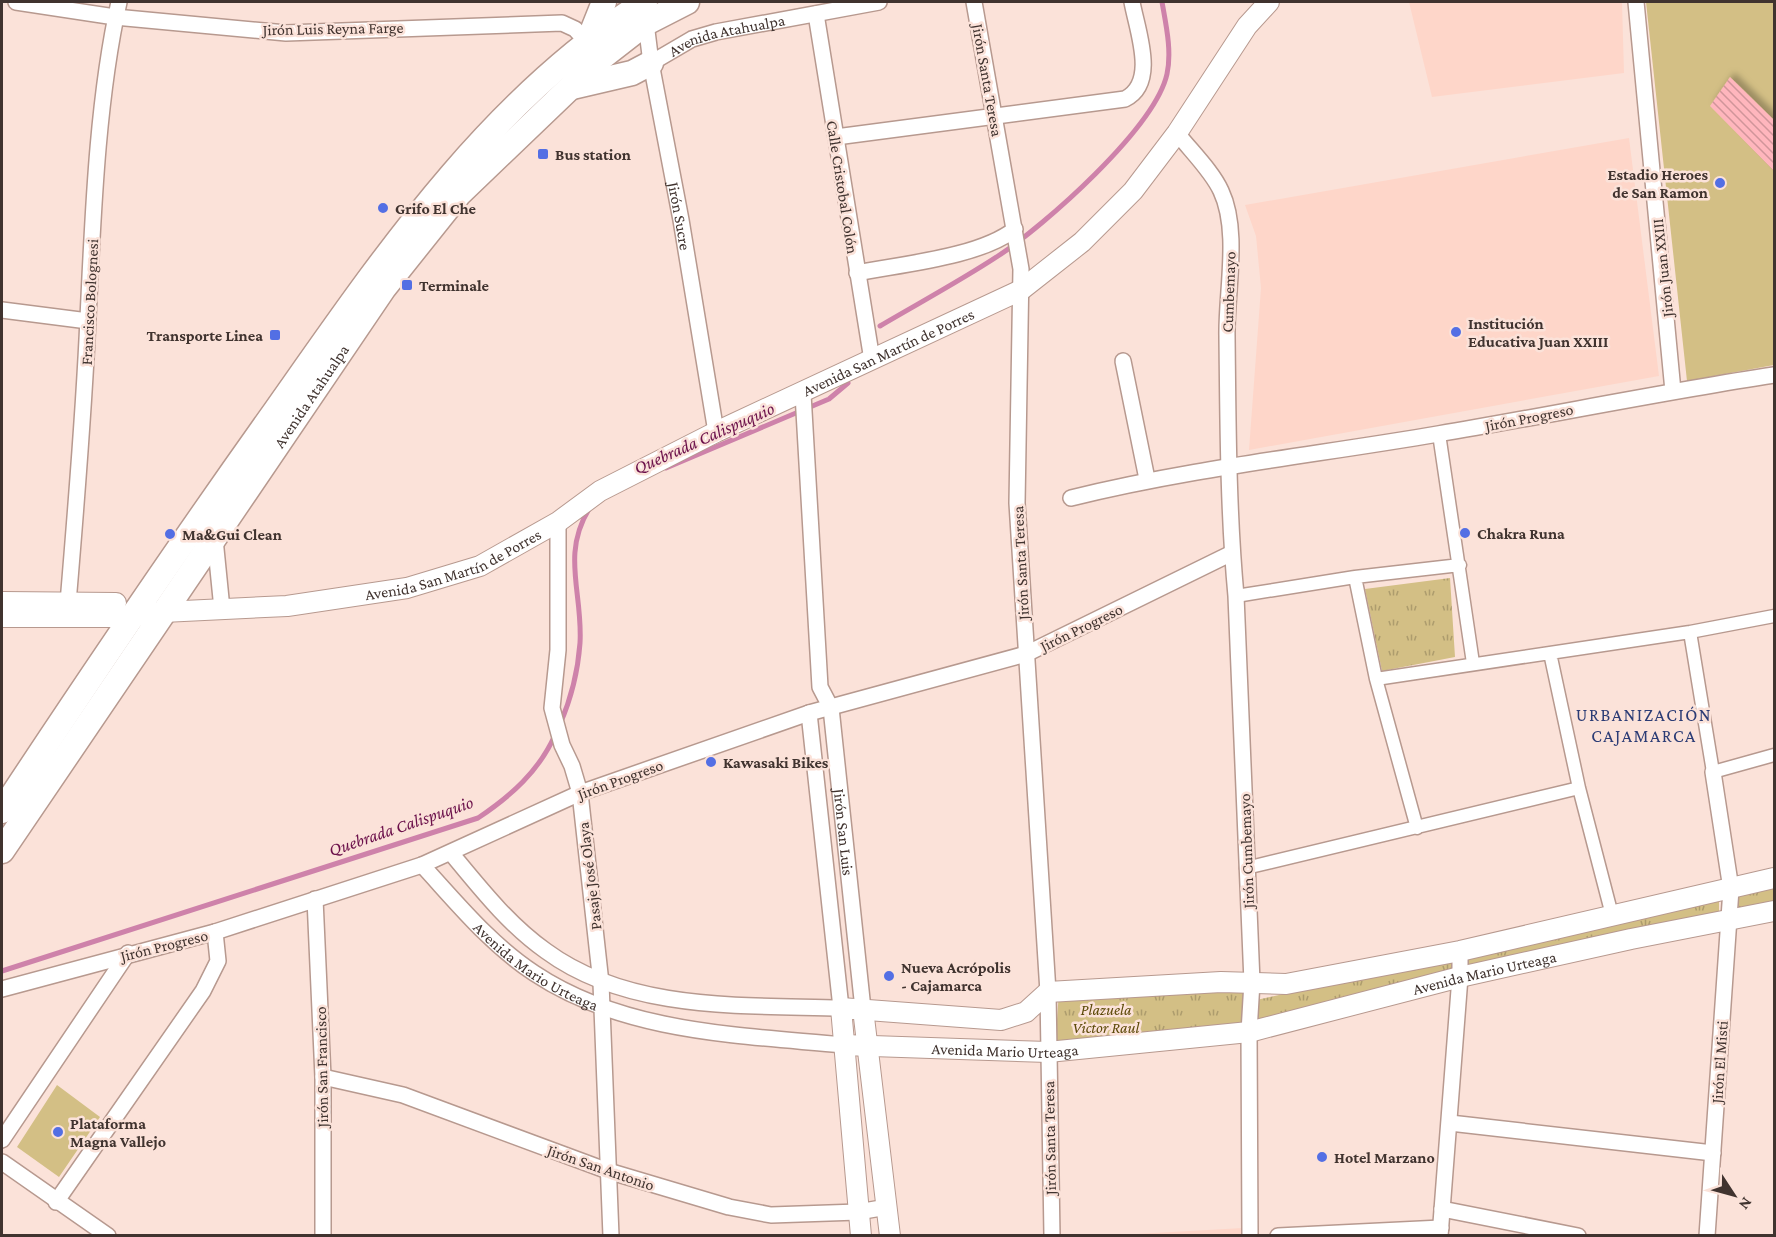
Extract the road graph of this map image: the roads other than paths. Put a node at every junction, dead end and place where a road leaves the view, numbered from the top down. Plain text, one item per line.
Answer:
1 (16, 2) edge
2 (119, 2) edge
3 (604, 2) edge
4 (687, 2) edge
5 (879, 2) edge
6 (974, 2) edge
7 (1132, 2) edge
8 (1269, 2) edge
9 (1636, 2) edge
10 (645, 7) edge
11 (816, 14) junction
12 (116, 17) junction
13 (594, 50) junction
14 (651, 63) junction
15 (572, 87) junction
16 (993, 116) junction
17 (1177, 133) junction
18 (836, 137) junction
19 (1015, 230) junction
20 (857, 273) junction
21 (1020, 290) junction
22 (2, 310) edge
23 (88, 321) junction
24 (872, 360) junction
25 (1123, 361) dead end
26 (1774, 375) edge
27 (1673, 391) junction
28 (804, 398) junction
29 (716, 432) junction
30 (1439, 434) junction
31 (1230, 466) junction
32 (1147, 479) junction
33 (1071, 498) dead end
34 (558, 522) junction
35 (215, 539) junction
36 (1232, 553) junction
37 (1460, 565) junction
38 (1355, 577) junction
39 (1236, 596) junction
40 (2, 602) edge
41 (68, 603) junction
42 (222, 609) junction
43 (134, 610) junction
44 (163, 612) junction
45 (1774, 616) edge
46 (2, 617) edge
47 (1690, 632) junction
48 (1550, 653) junction
49 (1026, 654) junction
50 (1473, 663) junction
51 (1376, 679) junction
52 (831, 708) junction
53 (809, 713) junction
54 (1774, 755) edge
55 (1713, 772) junction
56 (1579, 788) junction
57 (579, 793) junction
58 (2, 811) edge
59 (1417, 828) junction
60 (2, 851) edge
61 (451, 854) junction
62 (422, 865) junction
63 (1246, 868) junction
64 (1774, 878) edge
65 (1731, 889) junction
66 (315, 899) junction
67 (1774, 911) edge
68 (1612, 915) junction
69 (1730, 921) junction
70 (215, 932) junction
71 (1460, 951) junction
72 (128, 953) junction
73 (1460, 977) junction
74 (1252, 982) junction
75 (601, 983) junction
76 (2, 989) edge
77 (1048, 992) junction
78 (602, 1008) junction
79 (841, 1008) junction
80 (863, 1009) junction
81 (1249, 1032) junction
82 (843, 1045) junction
83 (867, 1047) junction
84 (1048, 1052) junction
85 (322, 1077) junction
86 (1450, 1123) junction
87 (2, 1140) edge
88 (1713, 1153) junction
89 (2, 1162) edge
90 (608, 1171) junction
91 (56, 1202) junction
92 (887, 1207) junction
93 (1442, 1209) junction
94 (858, 1212) junction
95 (1440, 1232) edge
96 (108, 1236) edge
97 (323, 1236) edge
98 (611, 1236) edge
99 (861, 1236) edge
100 (890, 1236) edge
101 (1052, 1236) edge
102 (1250, 1236) edge
103 (1278, 1236) edge
104 (1578, 1236) edge
105 (1707, 1236) edge

1 - 12 street, Jirón Luis Reyna Farge
2 - 12 street, Francisco Bolognesi
3 - 13 main road
4 - 10 main road, Avenida Atahualpa
5 - 11 street, Avenida Atahualpa
6 - 16 street, Jirón Santa Teresa
7 - 16 street
8 - 17 street, Avenida San Martín de Porres
9 - 27 street, Jirón Juan XXIII
10 - 13 main road, Avenida Atahualpa
10 - 14 street, Jirón Sucre
11 - 14 street, Avenida Atahualpa
11 - 18 street, Calle Cristobal Colón
12 - 13 street, Jirón Luis Reyna Farge
12 - 23 street, Francisco Bolognesi
13 - 15 main road, Avenida Atahualpa
13 - 43 main road, Avenida Atahualpa
14 - 15 main road
14 - 29 street, Jirón Sucre
15 - 35 main road, Avenida Atahualpa
16 - 18 street
16 - 19 street, Jirón Santa Teresa
17 - 21 street, Avenida San Martín de Porres
17 - 31 street, Cumbemayo
18 - 20 street, Calle Cristobal Colón
19 - 20 street
19 - 21 street, Jirón Santa Teresa
20 - 24 street, Calle Cristobal Colón
21 - 24 street, Avenida San Martín de Porres
21 - 49 street, Jirón Santa Teresa
22 - 23 street
23 - 41 street, Francisco Bolognesi
24 - 28 street, Avenida San Martín de Porres
25 - 32 street
26 - 27 street, Jirón Progreso
27 - 30 street, Jirón Progreso
28 - 29 street, Avenida San Martín de Porres
28 - 52 street, Jirón San Luis
29 - 34 street, Avenida San Martín de Porres
30 - 31 street, Jirón Progreso
30 - 37 street
31 - 32 street, Jirón Progreso
31 - 36 street, Jirón Cumbemayo
32 - 33 street, Jirón Progreso
34 - 42 street, Avenida San Martín de Porres
34 - 57 street, Pasaje José Olaya
35 - 42 street
35 - 44 main road, Avenida Atahualpa
36 - 39 street, Jirón Cumbemayo
36 - 49 street, Jirón Progreso
37 - 38 street
37 - 50 street
38 - 39 street
38 - 51 street
39 - 63 street, Jirón Cumbemayo
40 - 41 street, Avenida San Martín de Porres
41 - 43 street, Avenida San Martín de Porres
42 - 44 street, Avenida San Martín de Porres
43 - 44 street, Avenida San Martín de Porres
43 - 46 street, Avenida San Martín de Porres
43 - 58 main road, Avenida Atahualpa
44 - 60 main road, Avenida Atahualpa
45 - 47 street
47 - 48 street
47 - 55 street
48 - 50 street
48 - 56 street
49 - 52 street, Jirón Progreso
49 - 77 street, Jirón Santa Teresa
50 - 51 street
51 - 59 street
52 - 53 street, Jirón Progreso
52 - 80 street, Jirón San Luis
53 - 57 street, Jirón Progreso
53 - 79 street, Jirón San Luis
54 - 55 street
55 - 65 street, Jirón El Misti
56 - 59 street
56 - 68 street
57 - 61 street, Jirón Progreso
57 - 75 street, Pasaje José Olaya
59 - 63 street
61 - 62 street, Jirón Progreso
61 - 75 street, Avenida Mario Urteaga
62 - 66 street, Jirón Progreso
62 - 78 street, Avenida Mario Urteaga
63 - 74 street, Jirón Cumbemayo
64 - 65 street, Avenida Mario Urteaga
65 - 68 street, Avenida Mario Urteaga
65 - 69 street, Jirón El Misti
66 - 70 street, Jirón Progreso
66 - 85 street, Jirón San Francisco
67 - 69 street, Avenida Mario Urteaga
68 - 71 street, Avenida Mario Urteaga
69 - 73 street, Avenida Mario Urteaga
69 - 88 street, Jirón El Misti
70 - 72 street, Jirón Progreso
70 - 91 street
71 - 73 street
71 - 74 street, Avenida Mario Urteaga
72 - 76 street, Jirón Progreso
72 - 87 street
73 - 81 street, Avenida Mario Urteaga
73 - 86 street
74 - 77 street, Avenida Mario Urteaga
74 - 81 street, Jirón Cumbemayo
75 - 78 street, Pasaje José Olaya
75 - 79 street, Avenida Mario Urteaga
77 - 80 street, Avenida Mario Urteaga
77 - 84 street, Jirón Santa Teresa
78 - 82 street, Avenida Mario Urteaga
78 - 90 street, Pasaje José Olaya
79 - 80 street, Avenida Mario Urteaga
79 - 82 street, Jirón San Luis
80 - 83 street, Jirón San Luis
81 - 84 street, Avenida Mario Urteaga
81 - 102 street, Jirón Cumbemayo
82 - 83 street, Avenida Mario Urteaga
82 - 94 street, Jirón San Luis
83 - 84 street, Avenida Mario Urteaga
83 - 92 street, Jirón San Luis
84 - 101 street, Jirón Santa Teresa
85 - 90 street, Jirón San Antonio
85 - 97 street, Jirón San Francisco
86 - 88 street
86 - 93 street
88 - 105 street, Jirón El Misti
89 - 91 street
90 - 94 street, Jirón San Antonio
90 - 98 street, Pasaje José Olaya
91 - 96 street
92 - 94 street, Jirón San Antonio
92 - 100 street, Jirón San Luis
93 - 95 street
93 - 104 street
94 - 99 street, Jirón San Luis
95 - 103 street

